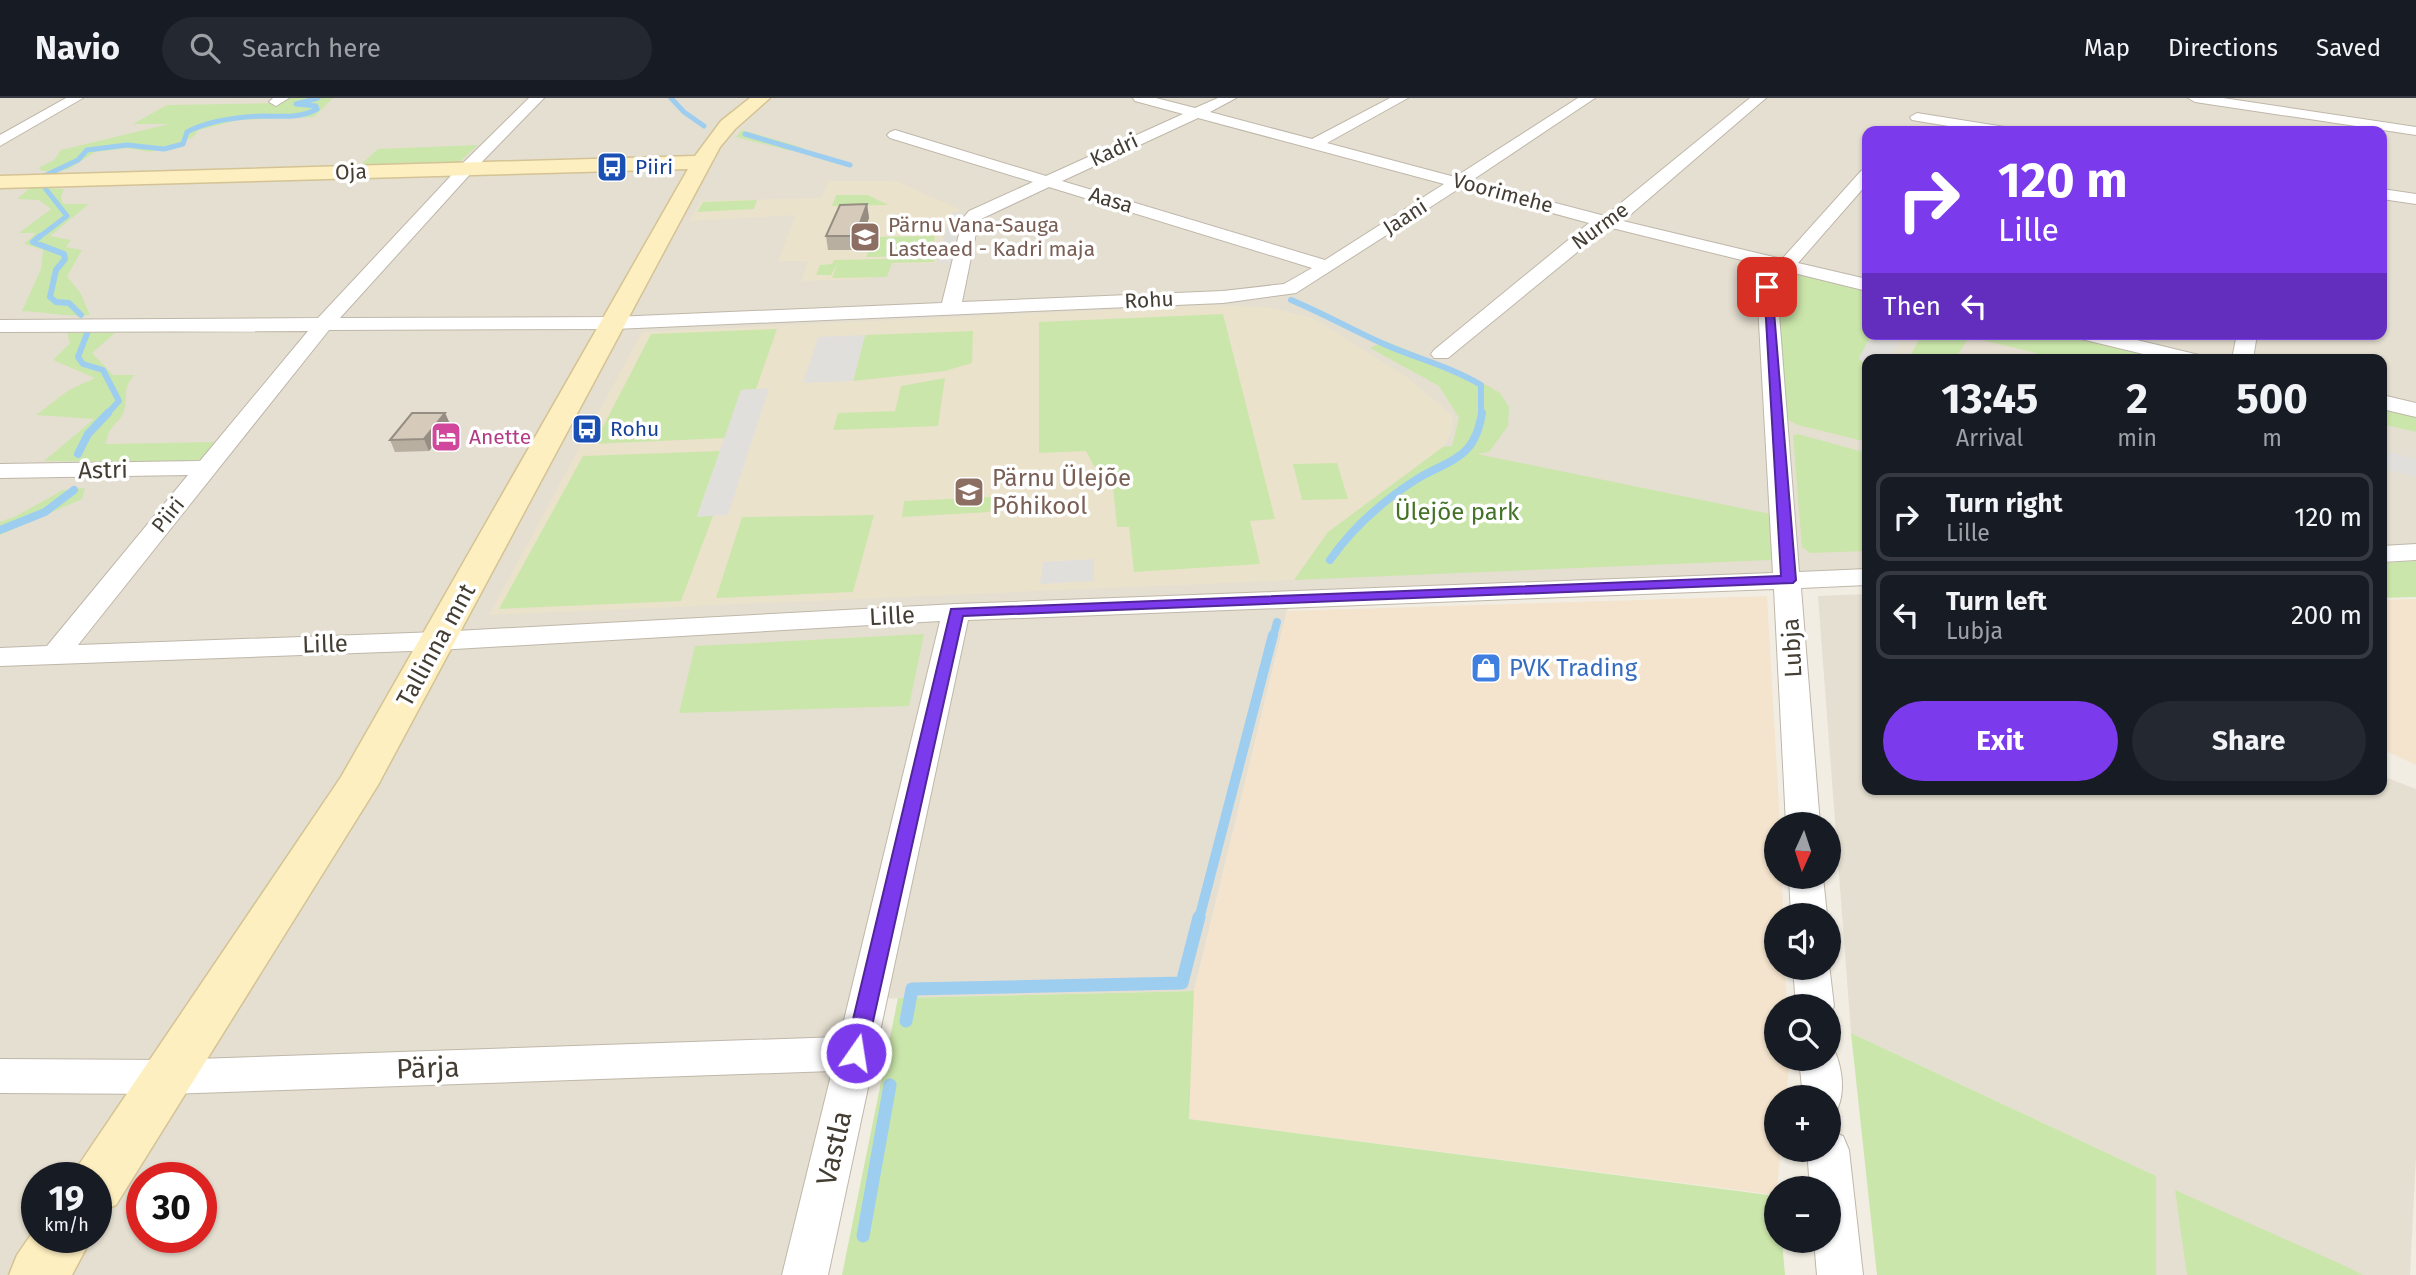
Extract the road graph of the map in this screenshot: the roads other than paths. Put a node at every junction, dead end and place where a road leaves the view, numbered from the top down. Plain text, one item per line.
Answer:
1 (76, 98) edge
2 (537, 98) edge
3 (761, 98) edge
4 (1140, 98) edge
5 (1229, 98) edge
6 (1401, 98) edge
7 (1588, 98) edge
8 (1759, 98) edge
9 (2195, 98) edge
10 (2297, 105) edge
11 (1196, 113) junction
12 (1908, 126) edge
13 (1983, 126) edge
14 (2292, 126) edge
15 (2416, 131) edge
16 (895, 135) dead end
17 (0, 141) edge
18 (1314, 144) junction
19 (702, 162) junction
20 (467, 168) junction
21 (1862, 180) edge
22 (1048, 181) junction
23 (1461, 181) junction
24 (0, 183) edge
25 (2387, 195) edge
26 (2416, 200) edge
27 (1606, 222) junction
28 (1786, 266) junction
29 (1327, 267) junction
30 (1862, 284) edge
31 (951, 309) junction
32 (614, 323) junction
33 (323, 325) junction
34 (0, 326) edge
35 (2110, 340) edge
36 (1441, 354) dead end
37 (2170, 354) edge
38 (2387, 403) edge
39 (2416, 410) edge
40 (205, 468) junction
41 (0, 471) edge
42 (2416, 552) edge
43 (2387, 554) edge
44 (1862, 576) edge
45 (1788, 580) junction
46 (956, 612) junction
47 (438, 641) junction
48 (56, 654) junction
49 (0, 657) edge
50 (1802, 812) edge
51 (856, 1053) junction
52 (0, 1076) edge
53 (169, 1077) junction
54 (112, 1162) edge
55 (1829, 1162) edge
56 (52, 1253) edge
57 (38, 1275) edge
58 (805, 1275) edge
59 (1840, 1275) edge

1 - 17 street
2 - 20 street, Piiri
3 - 19 main road, Tallinna mnt
4 - 11 street, Voorimehe
5 - 11 street, Kadri
6 - 18 street
7 - 23 street, Jaani
8 - 27 street, Nurme
9 - 10 street
10 - 14 street
10 - 15 street
11 - 18 street, Voorimehe
11 - 22 street, Kadri
12 - 13 street
16 - 22 street, Aasa
18 - 23 street, Voorimehe
19 - 20 main road, Oja
19 - 32 main road, Tallinna mnt
20 - 24 main road, Oja
20 - 33 street, Piiri
21 - 28 street, Lubja
22 - 29 street, Aasa
22 - 31 street, Kadri
23 - 27 street, Voorimehe
23 - 29 street, Jaani
25 - 26 street
27 - 28 street, Voorimehe
27 - 36 street, Nurme
28 - 30 street, Voorimehe
28 - 45 street, Lubja
29 - 31 street, Rohu
31 - 32 street, Rohu
32 - 33 street, Rohu
32 - 47 main road, Tallinna mnt
33 - 34 street, Rohu
33 - 40 street, Piiri
35 - 37 street
38 - 39 street
40 - 41 street, Astri
40 - 48 street, Piiri
42 - 43 street
44 - 45 street, Lille
45 - 46 street, Lille
45 - 50 street, Lubja
46 - 47 street, Lille
46 - 51 street, Vastla
47 - 48 street, Lille
47 - 53 main road, Tallinna mnt
48 - 49 street, Lille
51 - 53 street, Pärja
51 - 58 street, Vastla
52 - 53 street, Pärja
53 - 54 main road, Tallinna mnt
55 - 59 street
56 - 57 main road

